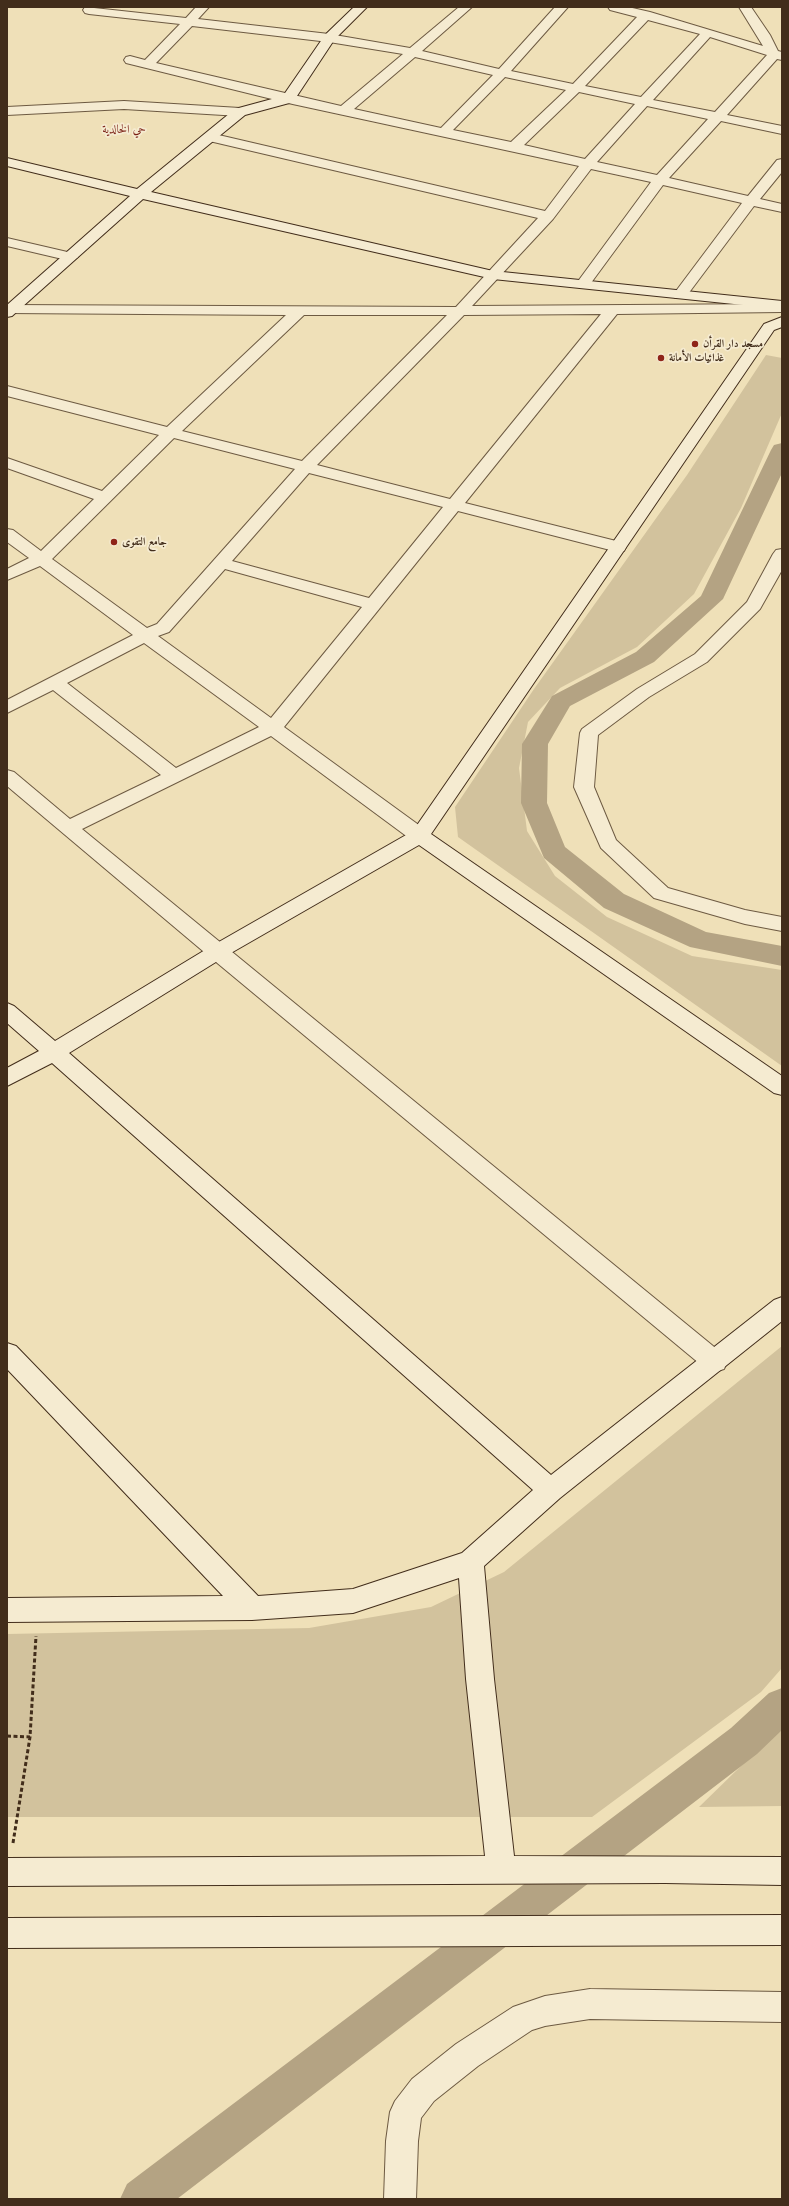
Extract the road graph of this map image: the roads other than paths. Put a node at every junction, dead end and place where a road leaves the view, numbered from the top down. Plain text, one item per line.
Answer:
1 (203, 7) edge
2 (361, 7) edge
3 (466, 7) edge
4 (562, 7) edge
5 (614, 7) edge
6 (745, 7) edge
7 (89, 10) dead end
8 (646, 15) junction
9 (187, 22) junction
10 (708, 32) junction
11 (329, 38) junction
12 (412, 52) junction
13 (778, 56) edge
14 (130, 60) dead end
15 (147, 65) junction
16 (502, 73) junction
17 (577, 88) junction
18 (288, 99) junction
19 (644, 101) junction
20 (345, 110) junction
21 (7, 111) edge
22 (240, 112) junction
23 (717, 116) junction
24 (782, 130) edge
25 (442, 133) junction
26 (210, 137) junction
27 (514, 147) junction
28 (7, 162) edge
29 (588, 164) junction
30 (782, 164) edge
31 (659, 181) junction
32 (140, 194) junction
33 (750, 201) junction
34 (782, 208) edge
35 (548, 216) junction
36 (7, 242) edge
37 (71, 257) junction
38 (493, 275) junction
39 (583, 284) junction
40 (680, 295) junction
41 (782, 307) edge
42 (613, 309) junction
43 (300, 310) junction
44 (9, 311) edge
45 (460, 311) junction
46 (782, 321) edge
47 (7, 391) edge
48 (171, 432) junction
49 (7, 463) edge
50 (306, 467) junction
51 (105, 497) junction
52 (454, 506) junction
53 (7, 534) edge
54 (618, 547) junction
55 (782, 554) edge
56 (42, 559) junction
57 (222, 563) junction
58 (7, 576) edge
59 (373, 606) junction
60 (146, 635) junction
61 (54, 682) junction
62 (7, 707) edge
63 (273, 728) junction
64 (7, 776) edge
65 (175, 776) junction
66 (68, 828) junction
67 (420, 836) junction
68 (782, 924) edge
69 (217, 952) junction
70 (7, 1011) edge
71 (53, 1053) junction
72 (7, 1078) edge
73 (782, 1088) edge
74 (782, 1307) edge
75 (7, 1353) edge
76 (715, 1362) junction
77 (552, 1490) junction
78 (471, 1562) junction
79 (252, 1608) junction
80 (7, 1610) edge
81 (502, 1870) junction
82 (782, 1871) edge
83 (8, 1872) edge
84 (782, 1930) edge
85 (7, 1932) edge
86 (782, 2007) edge
87 (400, 2199) edge

1 - 9 street
2 - 11 street
3 - 12 street
4 - 16 street
5 - 8 street
6 - 13 street
7 - 9 street
8 - 10 street
8 - 17 street
9 - 11 street
9 - 15 street
10 - 13 street
10 - 19 street
11 - 12 street
11 - 18 street
12 - 16 street
12 - 20 street
13 - 23 street
14 - 15 street
15 - 18 street
16 - 17 street
16 - 25 street
17 - 19 street
17 - 27 street
18 - 20 street
18 - 22 street
19 - 23 street
19 - 29 street
20 - 25 street
21 - 22 street
22 - 26 street
23 - 24 street
23 - 31 street
25 - 27 street
26 - 32 street
26 - 35 street
27 - 29 street
28 - 32 street
29 - 31 street
29 - 35 street
30 - 33 street
31 - 33 street
31 - 39 street
32 - 37 street
32 - 38 street
33 - 34 street
33 - 40 street
35 - 38 street
36 - 37 street
37 - 44 street
38 - 39 street
38 - 45 street
39 - 40 street
40 - 41 street
41 - 42 street
42 - 45 street
42 - 52 street
43 - 44 street
43 - 45 street
43 - 48 street
45 - 50 street
46 - 54 street
47 - 48 street
48 - 50 street
48 - 51 street
49 - 51 street
50 - 52 street
50 - 57 street
51 - 56 street
52 - 54 street
52 - 59 street
53 - 56 street
54 - 67 street
55 - 68 street
56 - 58 street
56 - 60 street
57 - 59 street
57 - 60 street
59 - 63 street
60 - 61 street
60 - 63 street
61 - 62 street
61 - 65 street
63 - 65 street
63 - 67 street
64 - 66 street
65 - 66 street
66 - 69 street
67 - 69 street
67 - 73 street
69 - 71 street
69 - 76 street
70 - 71 street
71 - 72 street
71 - 77 street
74 - 76 street
75 - 79 street
76 - 77 street
77 - 78 street
78 - 79 street
78 - 81 street
79 - 80 street
81 - 82 street
81 - 83 street
84 - 85 street
86 - 87 street

